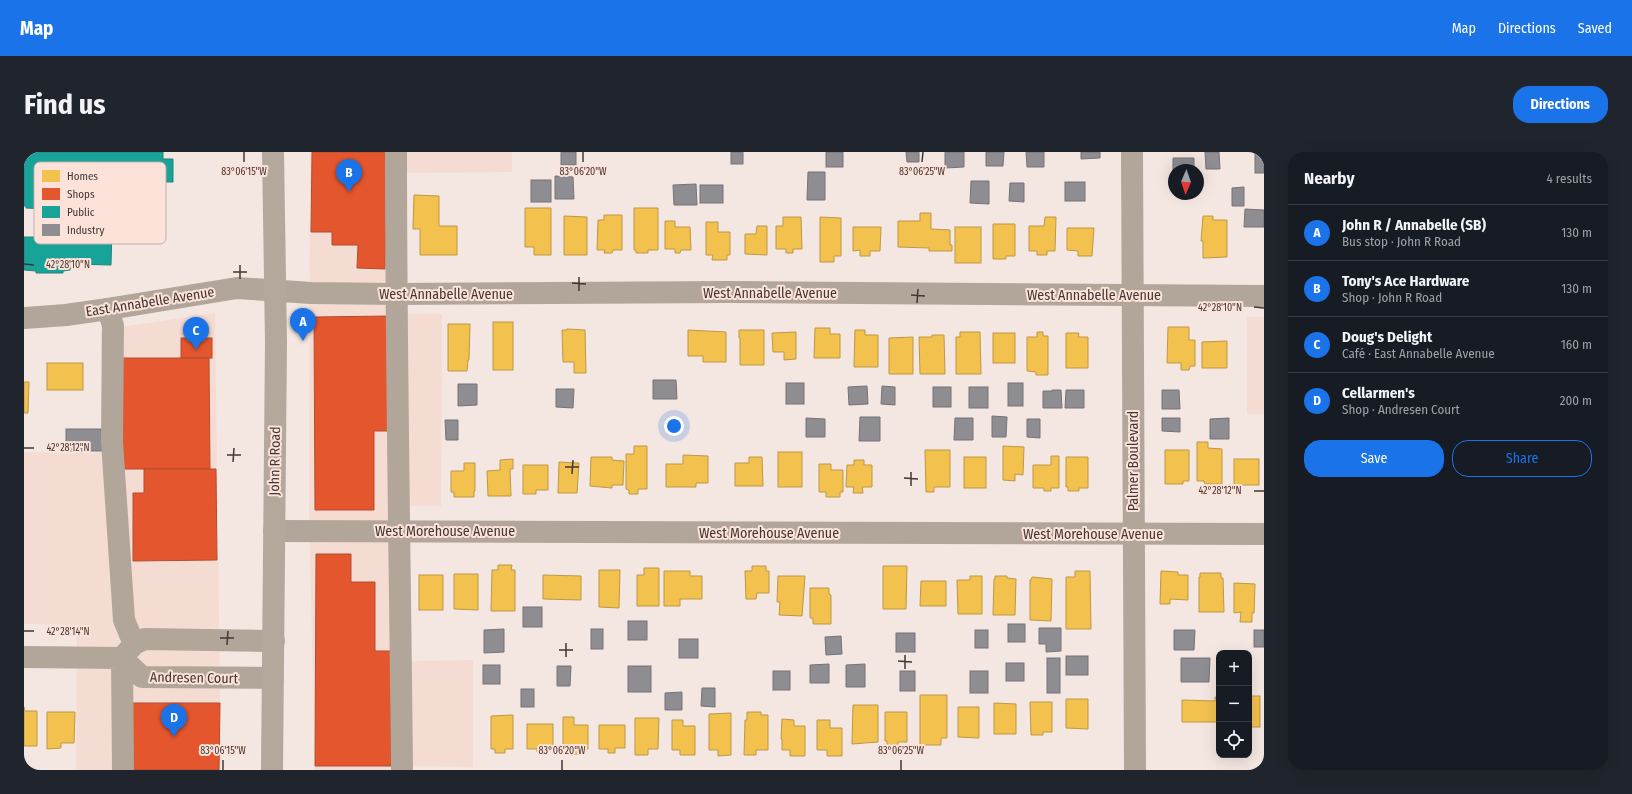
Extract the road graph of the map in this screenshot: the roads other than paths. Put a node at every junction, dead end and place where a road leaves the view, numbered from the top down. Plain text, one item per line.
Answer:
1 (273, 152) edge
2 (396, 152) edge
3 (1132, 152) edge
4 (275, 291) junction
5 (395, 294) junction
6 (1133, 296) junction
7 (1264, 296) edge
8 (108, 309) junction
9 (24, 318) edge
10 (274, 530) junction
11 (400, 531) junction
12 (1133, 534) junction
13 (1264, 534) edge
14 (274, 641) junction
15 (128, 651) junction
16 (24, 657) edge
17 (273, 678) junction
18 (123, 770) edge
19 (272, 770) edge
20 (402, 770) edge
21 (1135, 770) edge

1 - 4 main road, John R Road
2 - 5 street
3 - 6 street, Palmer Boulevard
4 - 5 street, West Annabelle Avenue
4 - 8 street, East Annabelle Avenue
4 - 10 main road, John R Road
5 - 6 street, West Annabelle Avenue
5 - 11 street
6 - 7 street, West Annabelle Avenue
6 - 12 street, Palmer Boulevard
8 - 9 street, East Annabelle Avenue
8 - 15 street
10 - 11 street, West Morehouse Avenue
10 - 14 main road, John R Road
11 - 12 street, West Morehouse Avenue
11 - 20 street
12 - 13 street, West Morehouse Avenue
12 - 21 street, Palmer Boulevard
14 - 15 street
14 - 17 main road, John R Road
15 - 16 street
15 - 17 street, Andresen Court
15 - 18 street
17 - 19 main road, John R Road

